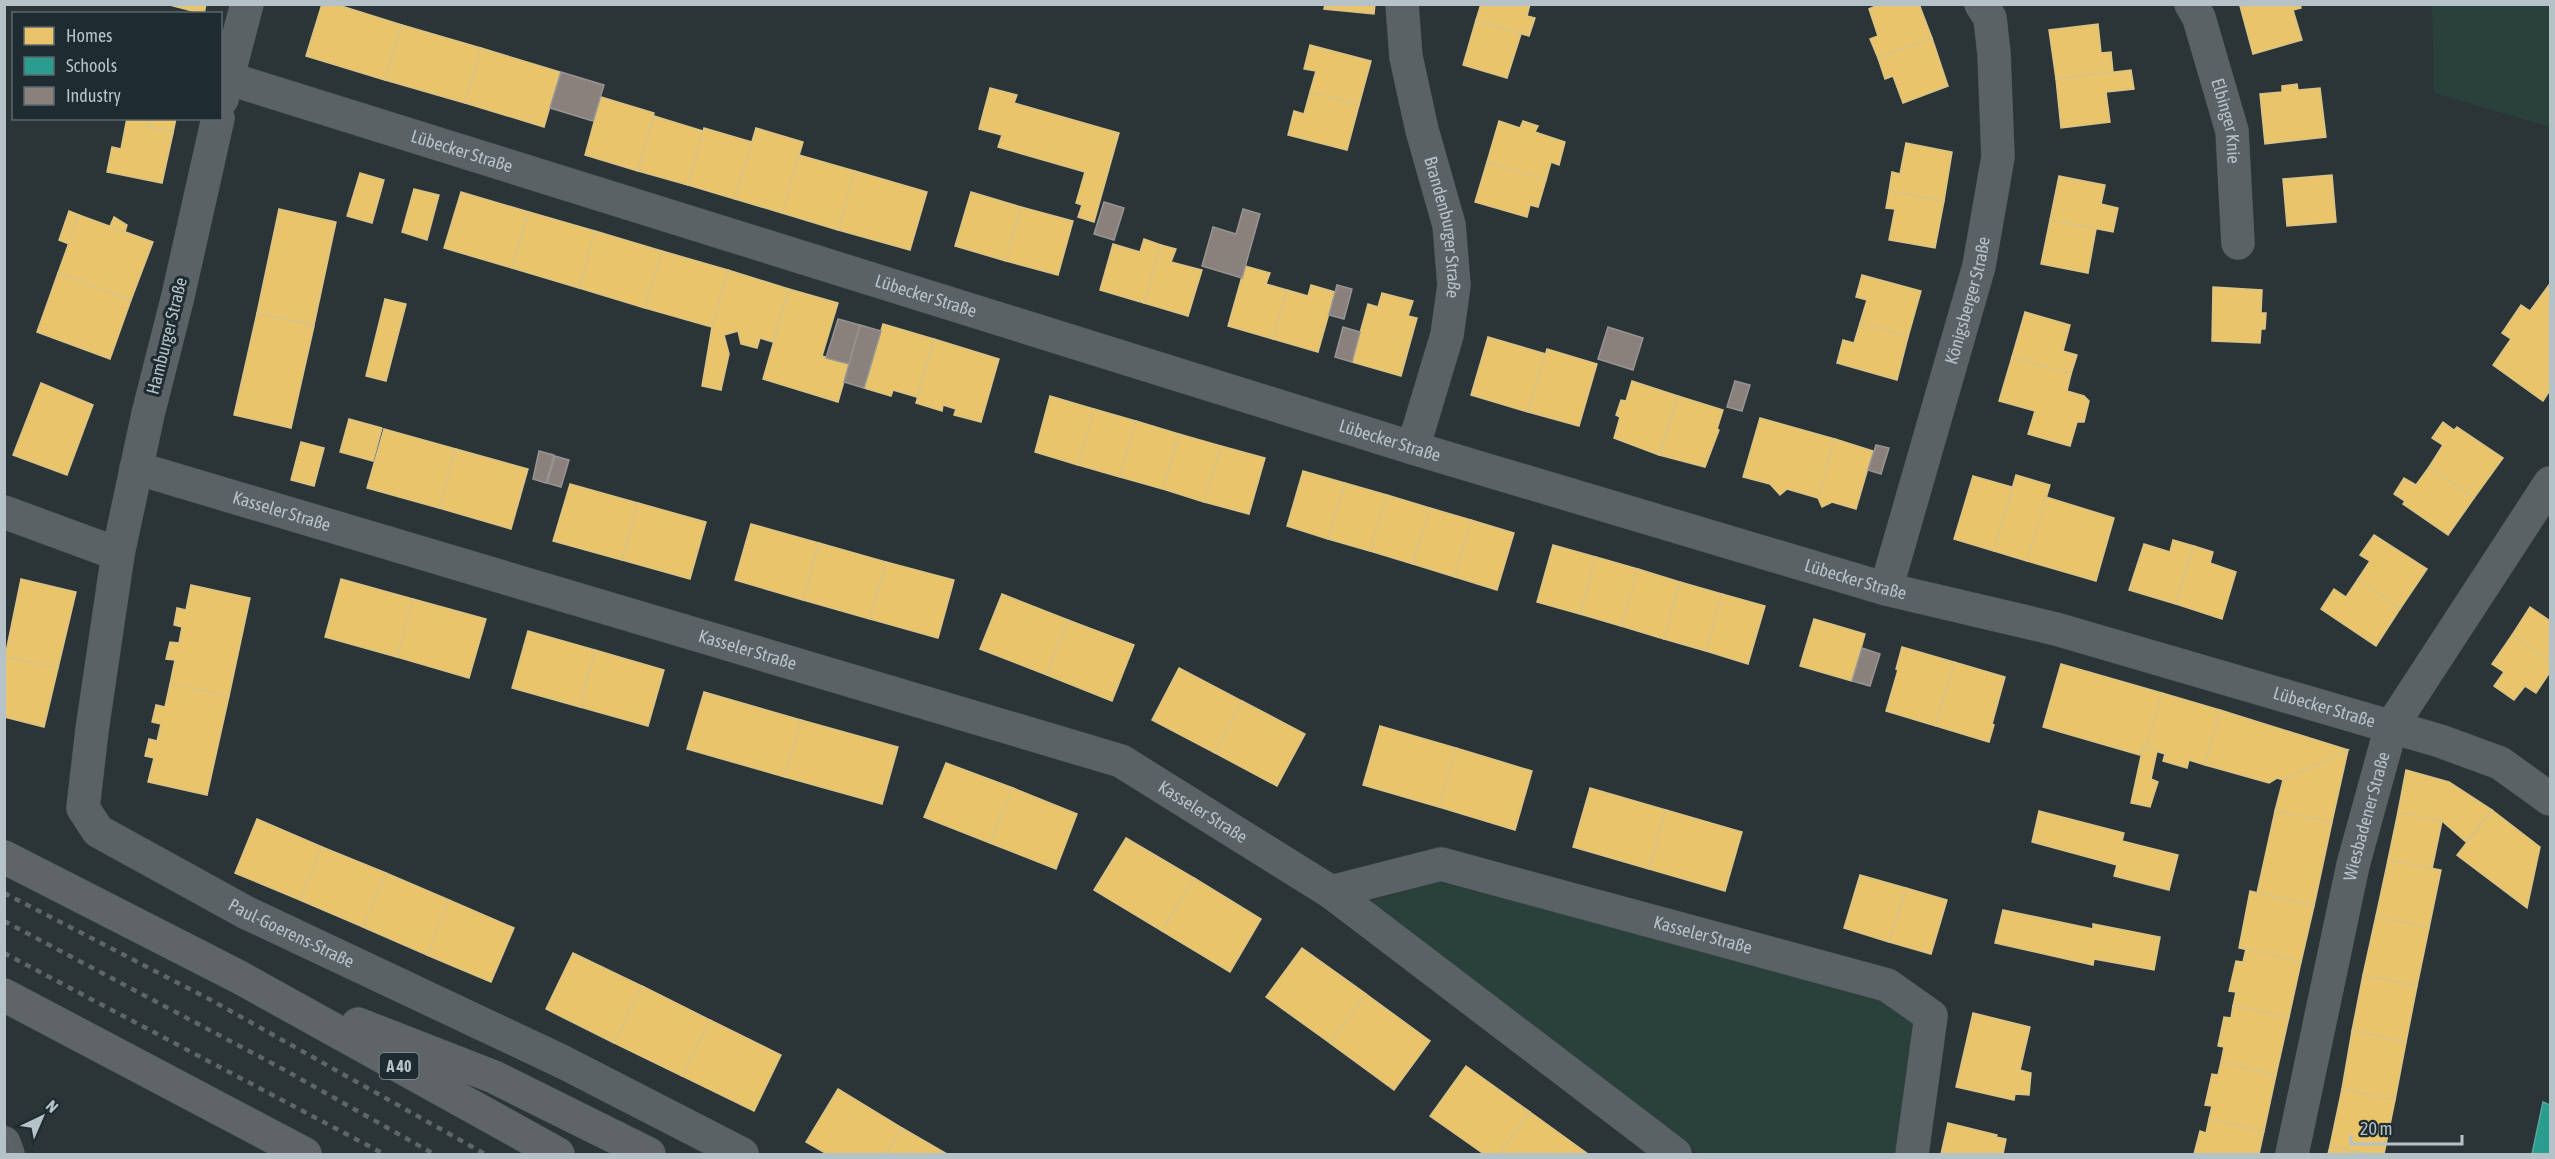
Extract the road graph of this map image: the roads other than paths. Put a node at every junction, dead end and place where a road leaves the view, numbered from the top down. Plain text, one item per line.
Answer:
1 (247, 4) edge
2 (1402, 4) edge
3 (2191, 4) edge
4 (1994, 9) edge
5 (224, 93) edge
6 (218, 120) edge
7 (2238, 243) dead end
8 (1413, 447) junction
9 (136, 468) junction
10 (2550, 483) edge
11 (4, 512) edge
12 (118, 554) junction
13 (1886, 590) junction
14 (2391, 727) junction
15 (2550, 799) edge
16 (4, 856) edge
17 (1331, 892) junction
18 (239, 977) junction
19 (4, 994) edge
20 (4, 1143) edge
21 (8, 1155) edge
22 (305, 1155) edge
23 (558, 1155) edge
24 (649, 1155) edge
25 (742, 1155) edge
26 (1675, 1155) edge
27 (1912, 1155) edge
28 (2292, 1155) edge

1 - 5 street
2 - 8 street, Brandenburger Straße
3 - 7 street, Elbinger Knie
4 - 13 street, Königsberger Straße
5 - 8 street, Lübecker Straße
6 - 9 street, Hamburger Straße
8 - 13 street, Lübecker Straße
9 - 12 street, Hamburger Straße
9 - 17 street, Kasseler Straße
10 - 14 street, Wiesbadener Straße
11 - 12 street
12 - 25 street, Paul-Goerens-Straße
13 - 14 street, Lübecker Straße
14 - 15 street, Lübecker Straße
14 - 28 street, Wiesbadener Straße
16 - 18 highway, A 40
17 - 26 street, Kasseler Straße
17 - 27 street, Kasseler Straße
18 - 23 highway, A 40
18 - 24 highway
19 - 22 highway
20 - 21 street

